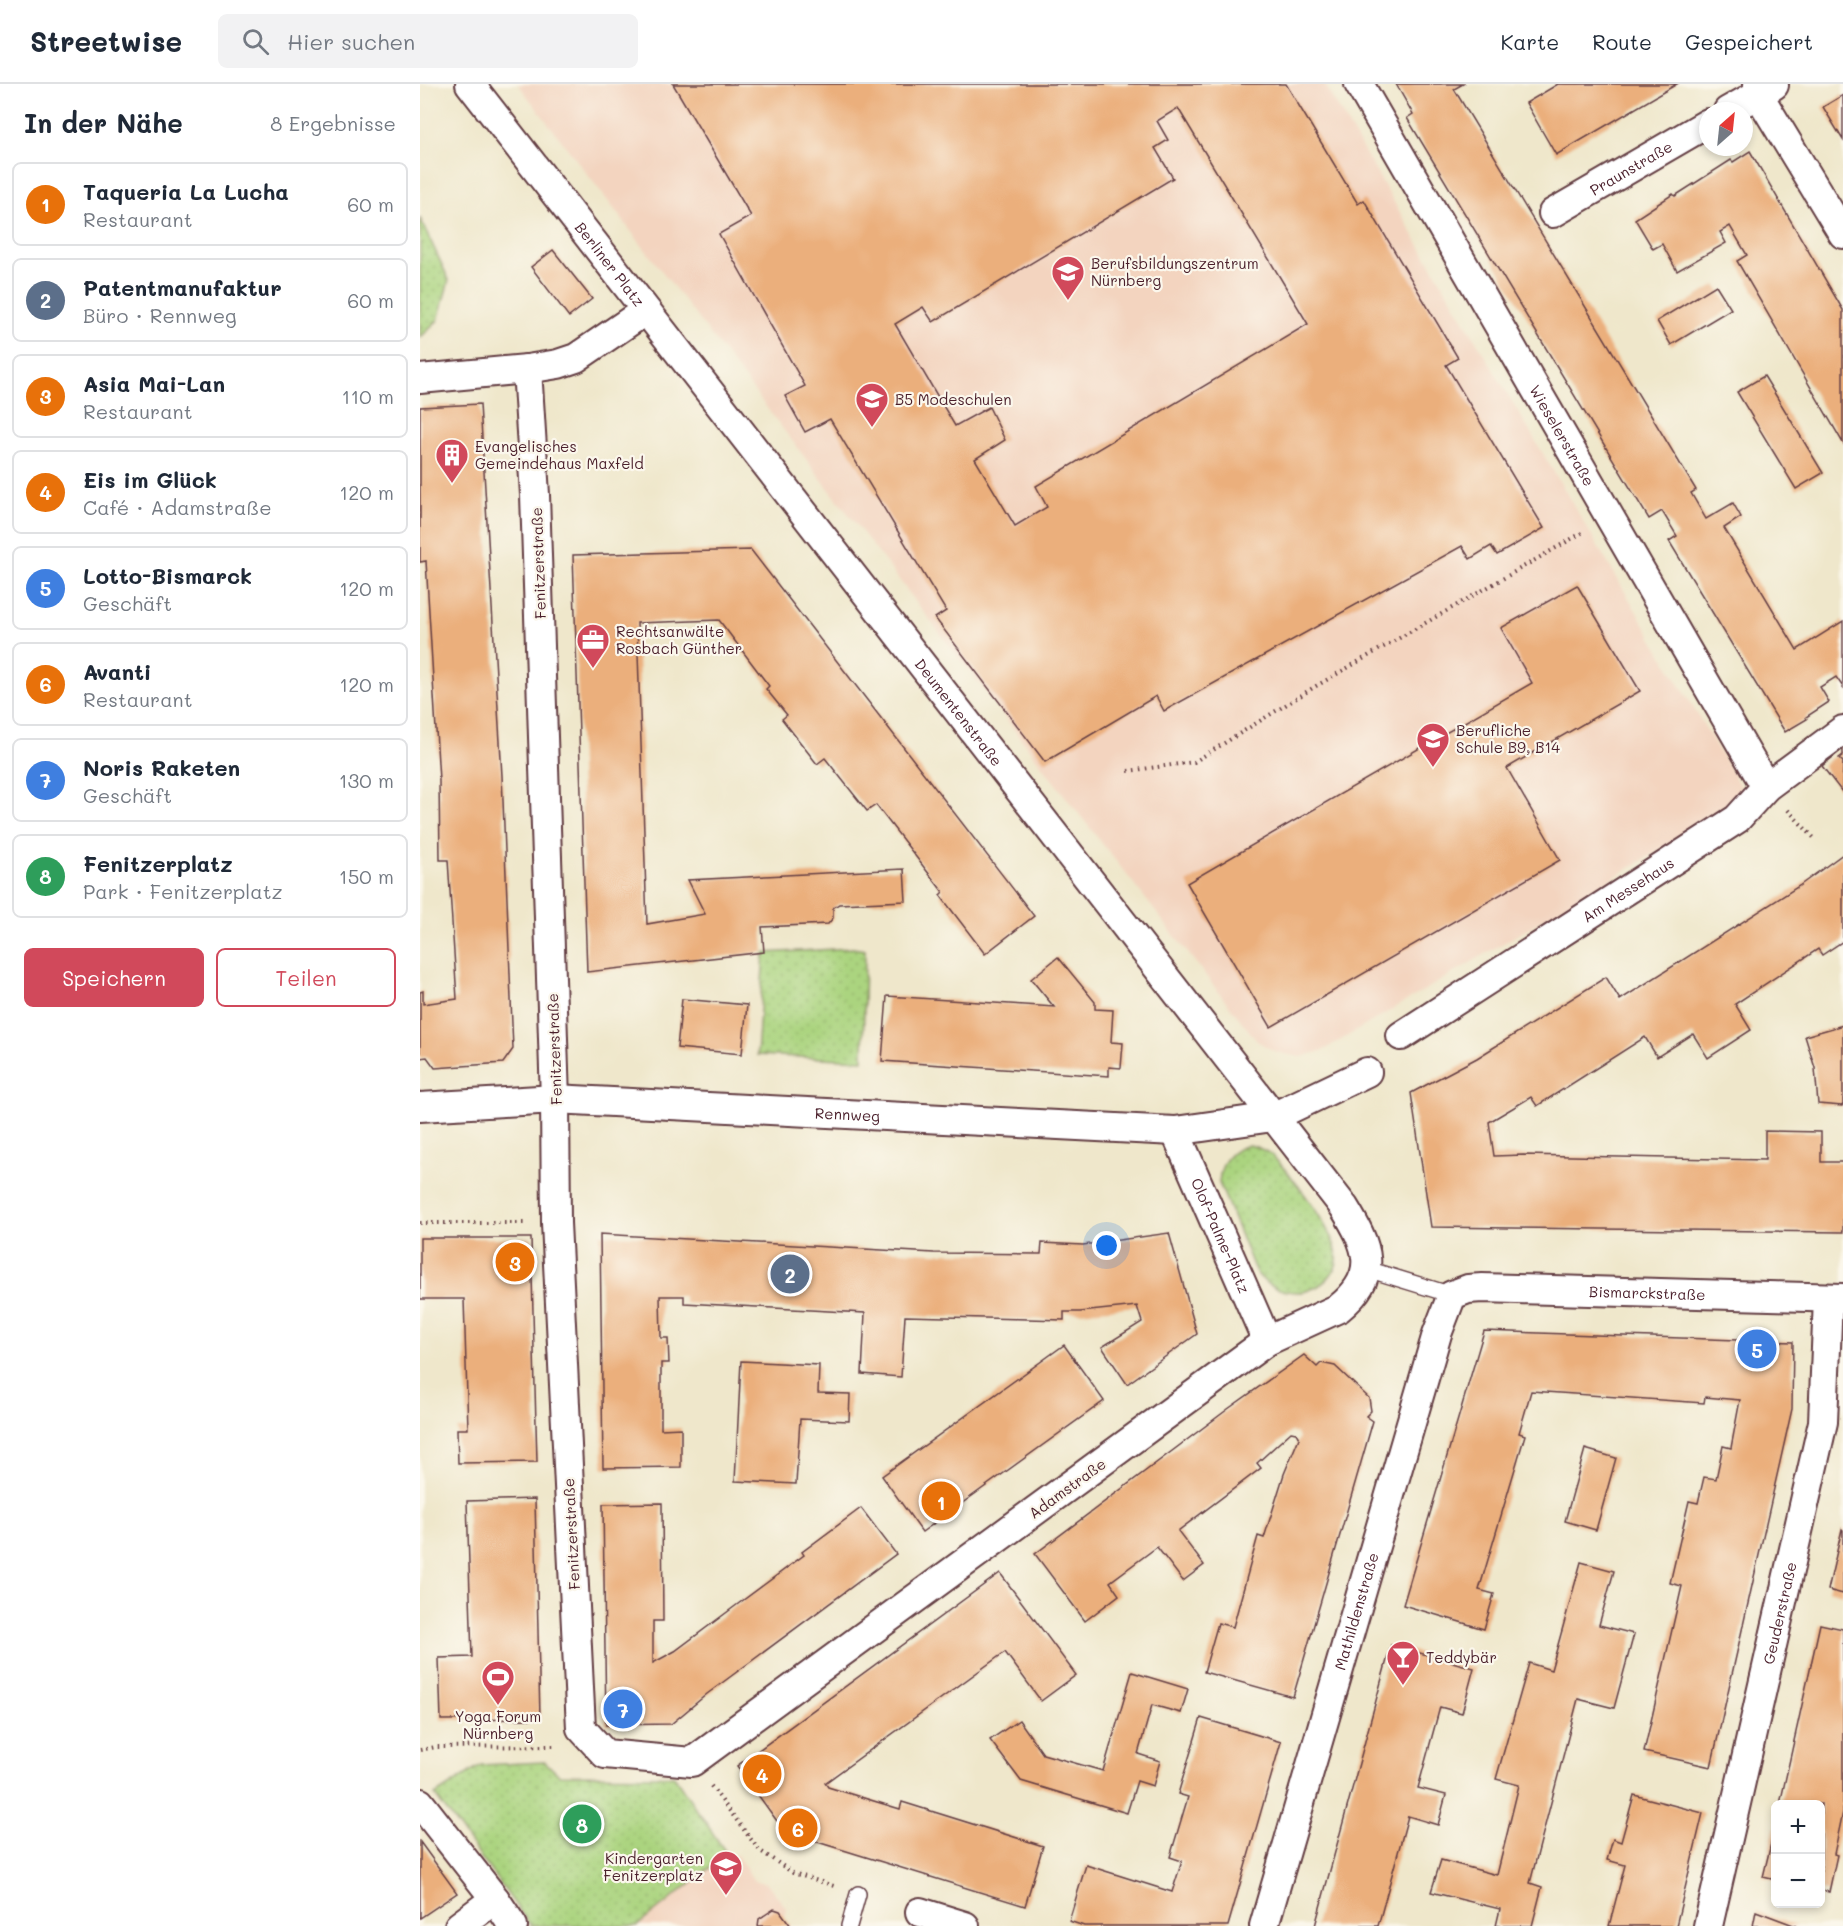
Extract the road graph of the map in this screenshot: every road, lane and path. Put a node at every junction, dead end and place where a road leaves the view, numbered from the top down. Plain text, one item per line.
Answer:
1 (470, 84) edge
2 (1359, 84) edge
3 (1764, 87) edge
4 (1742, 102) edge
5 (1699, 128) edge
6 (1553, 213) dead end
7 (1843, 234) edge
8 (645, 311) junction
9 (527, 369) junction
10 (420, 379) edge
11 (1611, 517) junction
12 (1843, 730) edge
13 (1128, 771) dead end
14 (1766, 787) junction
15 (1401, 1036) dead end
16 (1367, 1071) dead end
17 (555, 1099) junction
18 (420, 1107) edge
19 (1273, 1117) junction
20 (1175, 1131) junction
21 (420, 1223) edge
22 (556, 1223) junction
23 (1367, 1269) junction
24 (1452, 1295) junction
25 (1836, 1298) edge
26 (1268, 1341) junction
27 (581, 1728) junction
28 (420, 1750) edge
29 (692, 1762) junction
30 (420, 1803) edge
31 (858, 1894) joint
32 (495, 1899) junction
33 (920, 1912) dead end
34 (459, 1926) edge
35 (513, 1926) edge
36 (849, 1926) edge
37 (964, 1926) edge
38 (1264, 1926) edge
39 (1708, 1926) edge

1 - 8 street, Berliner Platz
2 - 11 street, Wieselerstraße
3 - 4 street
3 - 7 street
5 - 6 street, Praunstraße
8 - 9 street, Berliner Platz
8 - 19 street, Deumentenstraße
9 - 10 street, Berliner Platz
9 - 17 street, Fenitzerstraße
11 - 13 path
11 - 14 street, Wieselerstraße
12 - 14 street, Am Messehaus
14 - 15 street, Am Messehaus
16 - 19 street
17 - 18 street, Rennweg
17 - 20 street, Rennweg
17 - 22 street, Fenitzerstraße
19 - 20 street, Rennweg
19 - 23 street
20 - 26 street, Olof-Palme-Platz
21 - 22 path
22 - 27 street, Fenitzerstraße
23 - 24 lane
23 - 26 street, Adamstraße
24 - 25 street, Bismarckstraße
24 - 38 street, Mathildenstraße
25 - 39 street, Geuderstraße
26 - 29 street, Adamstraße
27 - 28 path
27 - 29 street
29 - 31 path
30 - 32 street
31 - 36 lane
32 - 34 street
32 - 35 street
33 - 37 street

